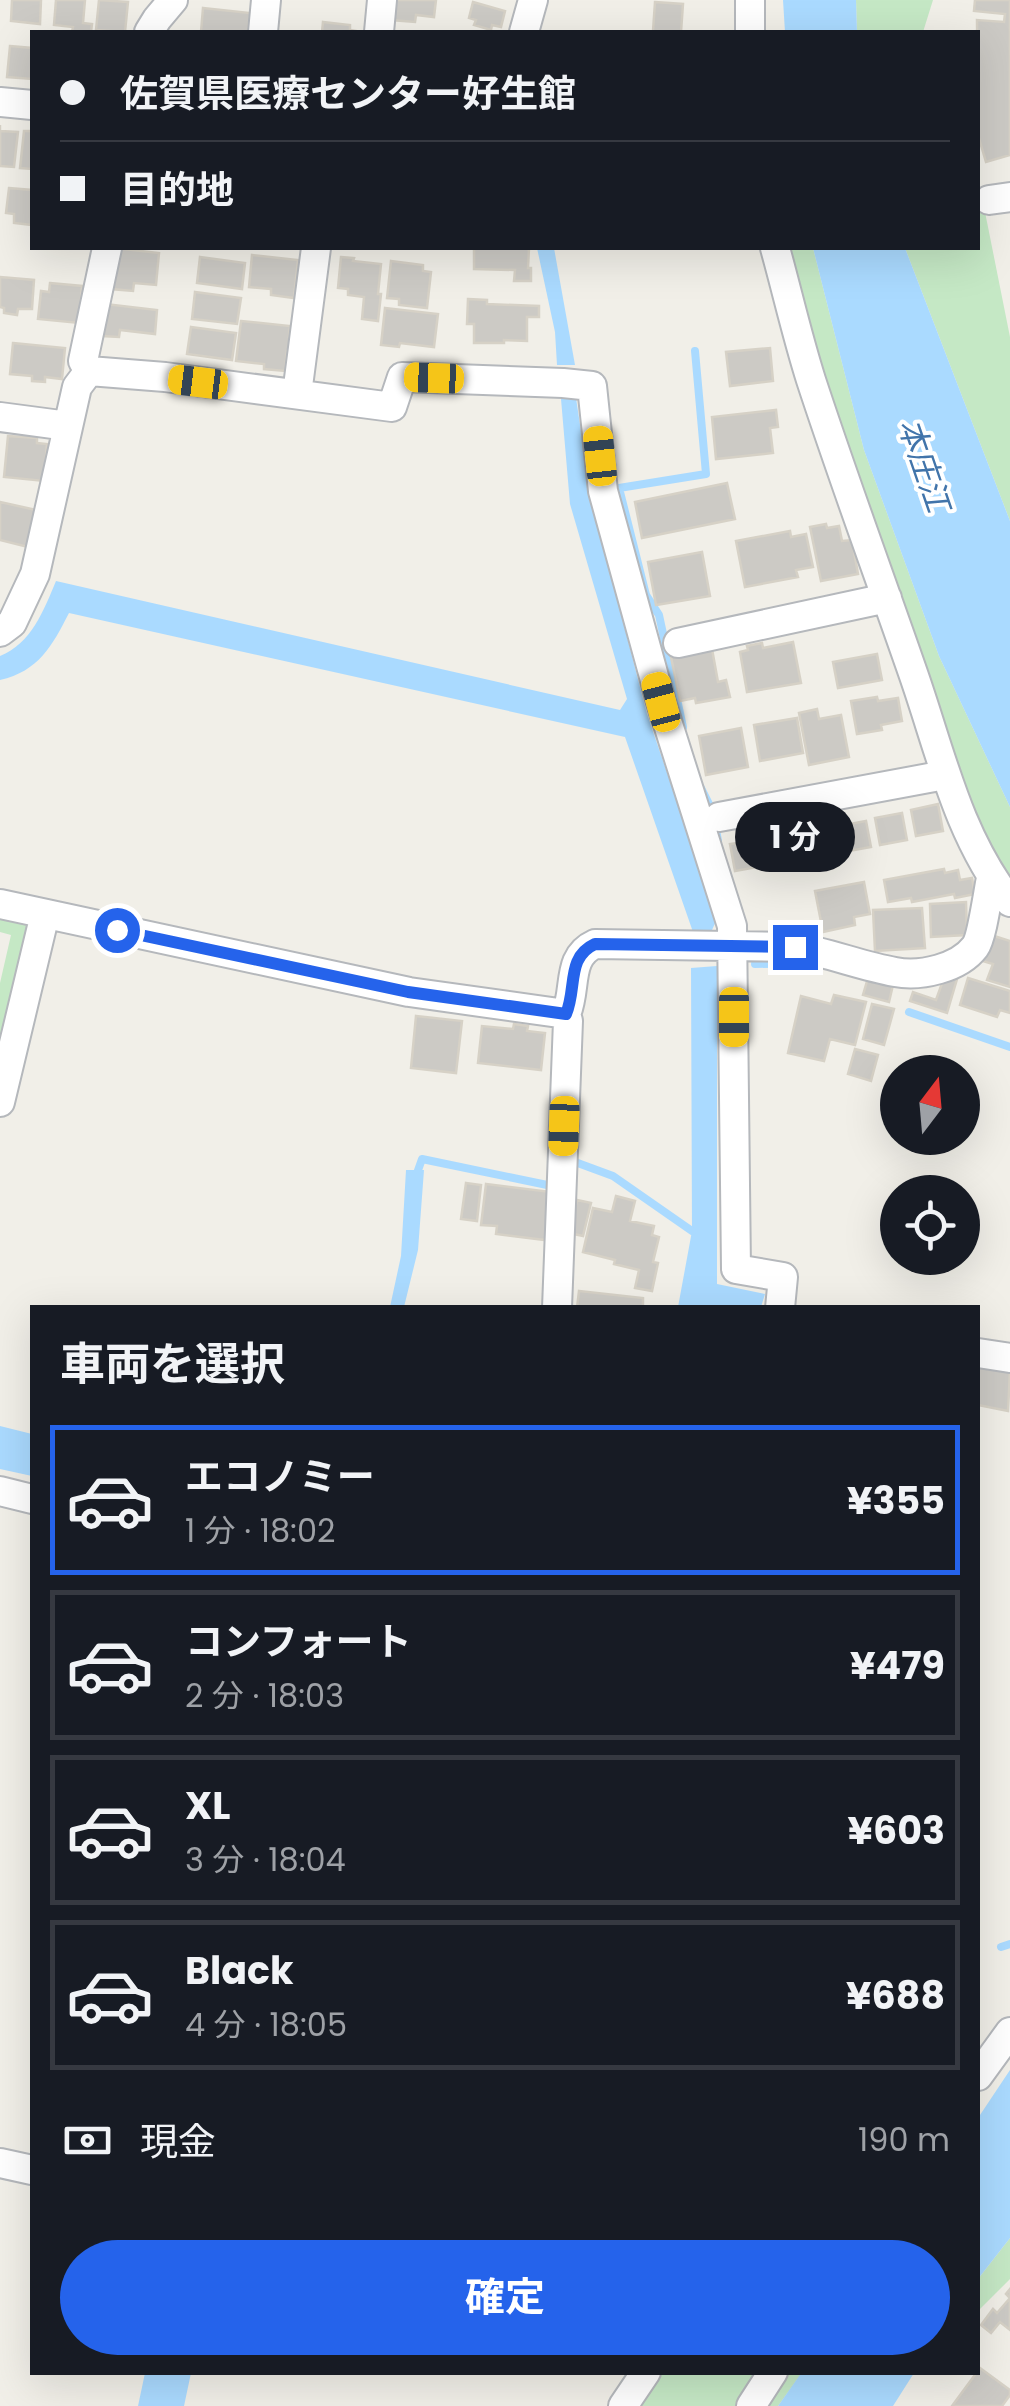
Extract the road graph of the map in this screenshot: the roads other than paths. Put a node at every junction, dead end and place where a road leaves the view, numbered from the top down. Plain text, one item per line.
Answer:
1 (173, 0) edge
2 (266, 0) edge
3 (382, 0) edge
4 (533, 0) edge
5 (750, 0) edge
6 (151, 30) edge
7 (263, 30) edge
8 (379, 30) edge
9 (525, 30) edge
10 (750, 30) edge
11 (0, 102) edge
12 (30, 105) edge
13 (107, 250) edge
14 (316, 250) edge
15 (777, 250) edge
16 (89, 372) junction
17 (296, 394) junction
18 (0, 417) edge
19 (68, 426) junction
20 (887, 598) junction
21 (0, 632) edge
22 (678, 643) dead end
23 (945, 774) junction
24 (719, 817) dead end
25 (991, 878) junction
26 (1010, 902) edge
27 (0, 904) edge
28 (44, 914) junction
29 (733, 945) junction
30 (566, 1014) junction
31 (0, 1102) edge
32 (780, 1300) edge
33 (557, 1305) edge
34 (980, 1353) edge
35 (1010, 1358) edge
36 (0, 1491) edge
37 (30, 1498) edge
38 (1010, 2020) edge
39 (1010, 2032) edge
40 (980, 2042) edge
41 (980, 2073) edge
42 (0, 2163) edge
43 (30, 2170) edge
44 (644, 2375) edge
45 (771, 2375) edge
46 (622, 2406) edge
47 (751, 2406) edge

1 - 6 street
2 - 7 street
3 - 8 street
4 - 9 street
5 - 10 street
11 - 12 street
13 - 16 street
14 - 17 street
15 - 20 street
16 - 17 street
16 - 19 street
17 - 29 street
18 - 19 street
19 - 21 street
20 - 22 street
20 - 23 street
23 - 24 street
23 - 25 street
25 - 26 street
25 - 29 street
27 - 28 street
28 - 30 street
28 - 31 street
29 - 30 street
29 - 32 street
30 - 33 street
34 - 35 street
36 - 37 street
38 - 40 street
39 - 41 street
42 - 43 street
44 - 46 street
45 - 47 street

